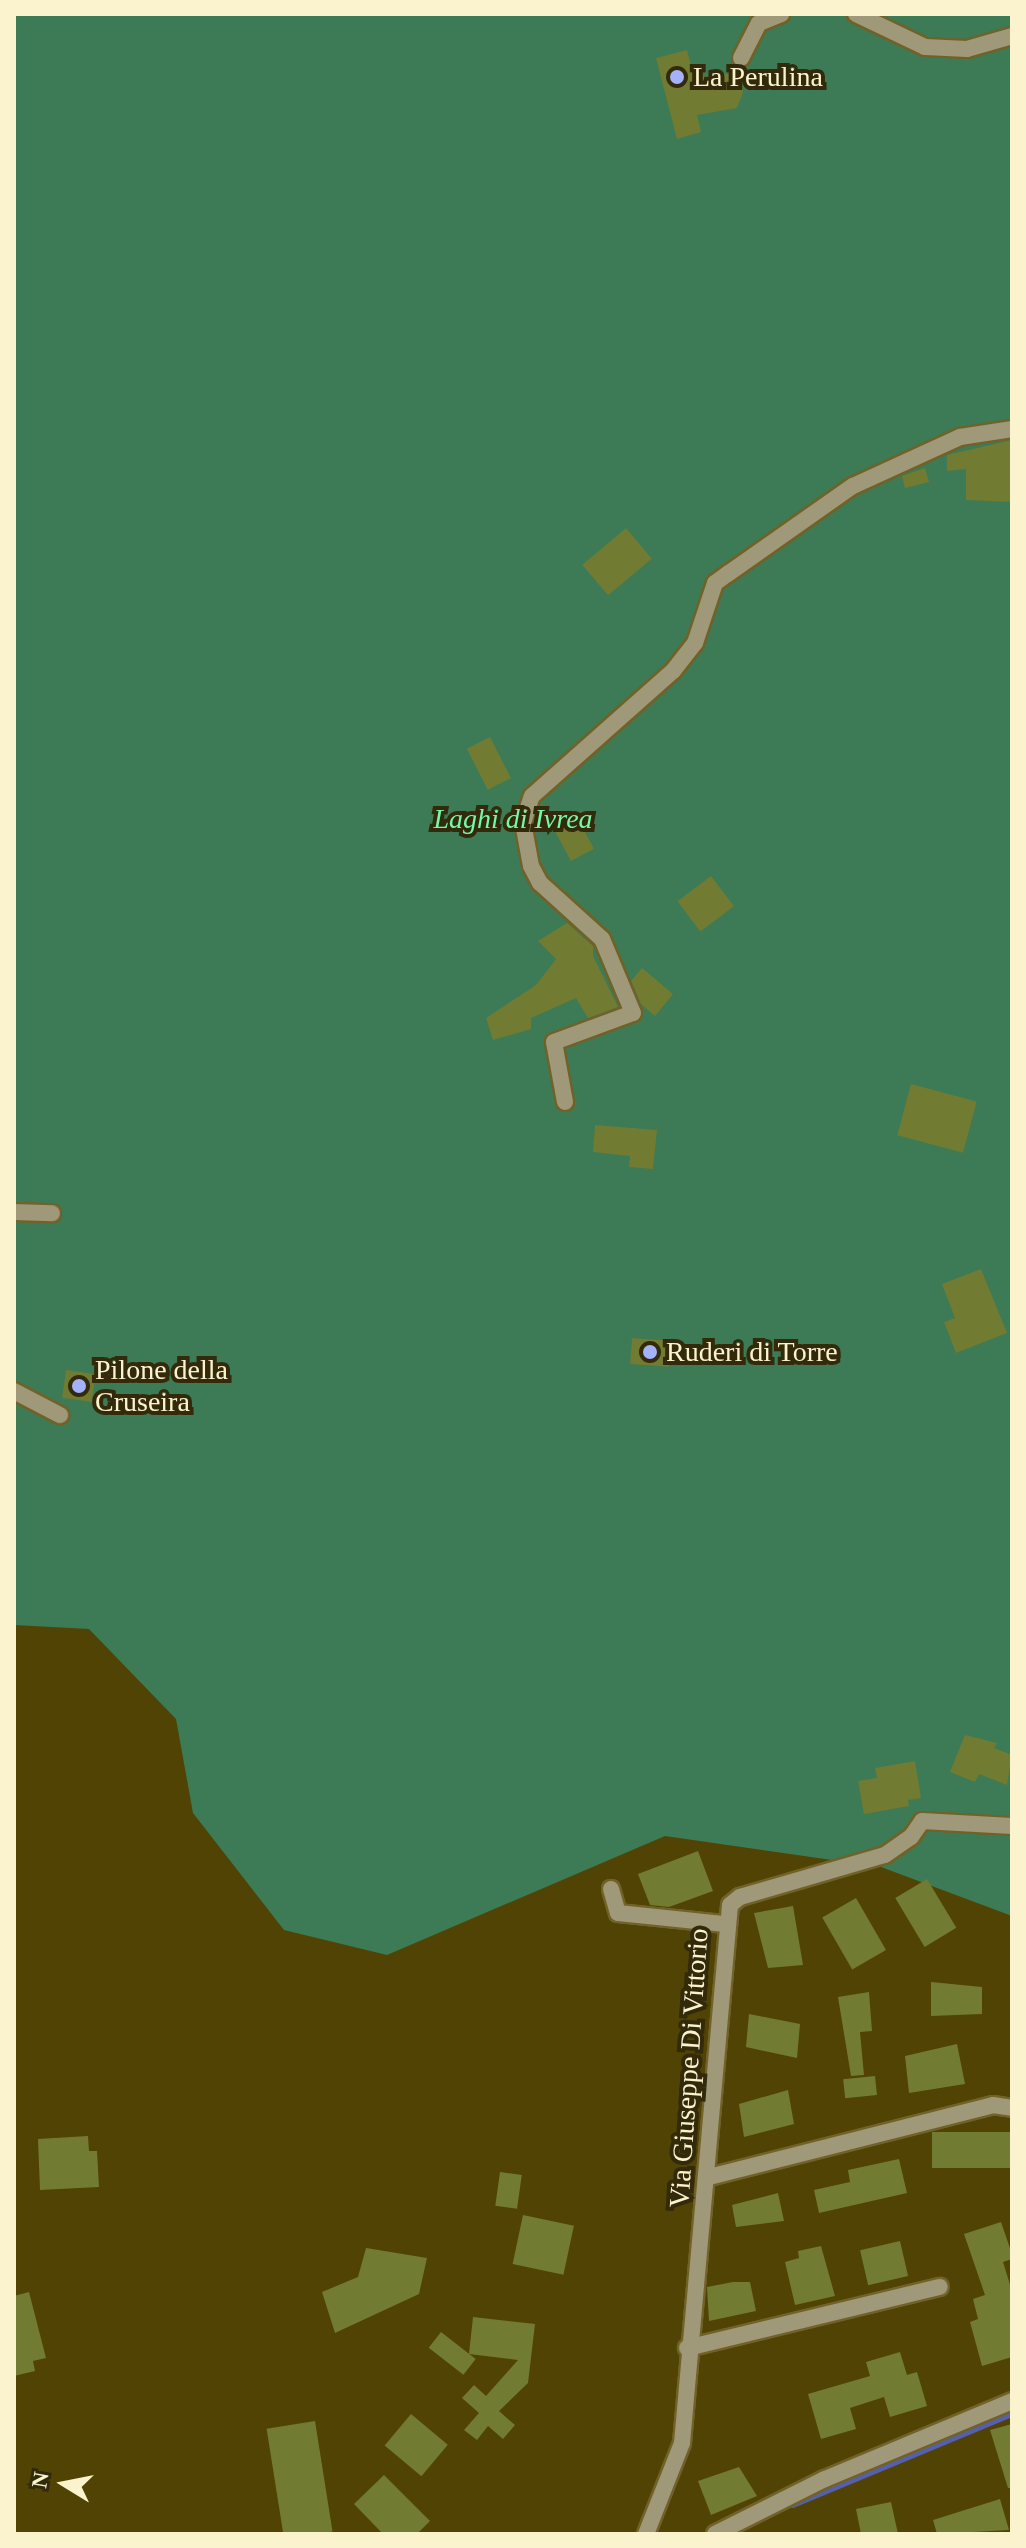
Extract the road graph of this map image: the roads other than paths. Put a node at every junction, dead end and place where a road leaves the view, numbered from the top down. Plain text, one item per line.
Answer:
1 (781, 14) edge
2 (856, 14) edge
3 (1012, 36) edge
4 (741, 58) dead end
5 (1012, 429) edge
6 (565, 1102) dead end
7 (14, 1212) edge
8 (52, 1213) dead end
9 (14, 1391) edge
10 (60, 1415) dead end
11 (1012, 1826) edge
12 (611, 1889) dead end
13 (725, 1924) junction
14 (1012, 2108) edge
15 (709, 2177) junction
16 (940, 2287) dead end
17 (687, 2348) junction
18 (1012, 2401) edge
19 (646, 2534) edge
20 (715, 2534) edge

1 - 4 street
2 - 3 street
5 - 6 street
7 - 8 street
9 - 10 street
11 - 13 street, Via Giuseppe Di Vittorio
12 - 13 street
13 - 15 street, Via Giuseppe Di Vittorio
14 - 15 street
15 - 17 street, Via Giuseppe Di Vittorio
16 - 17 street
17 - 19 street, Via Giuseppe Di Vittorio
18 - 20 street

